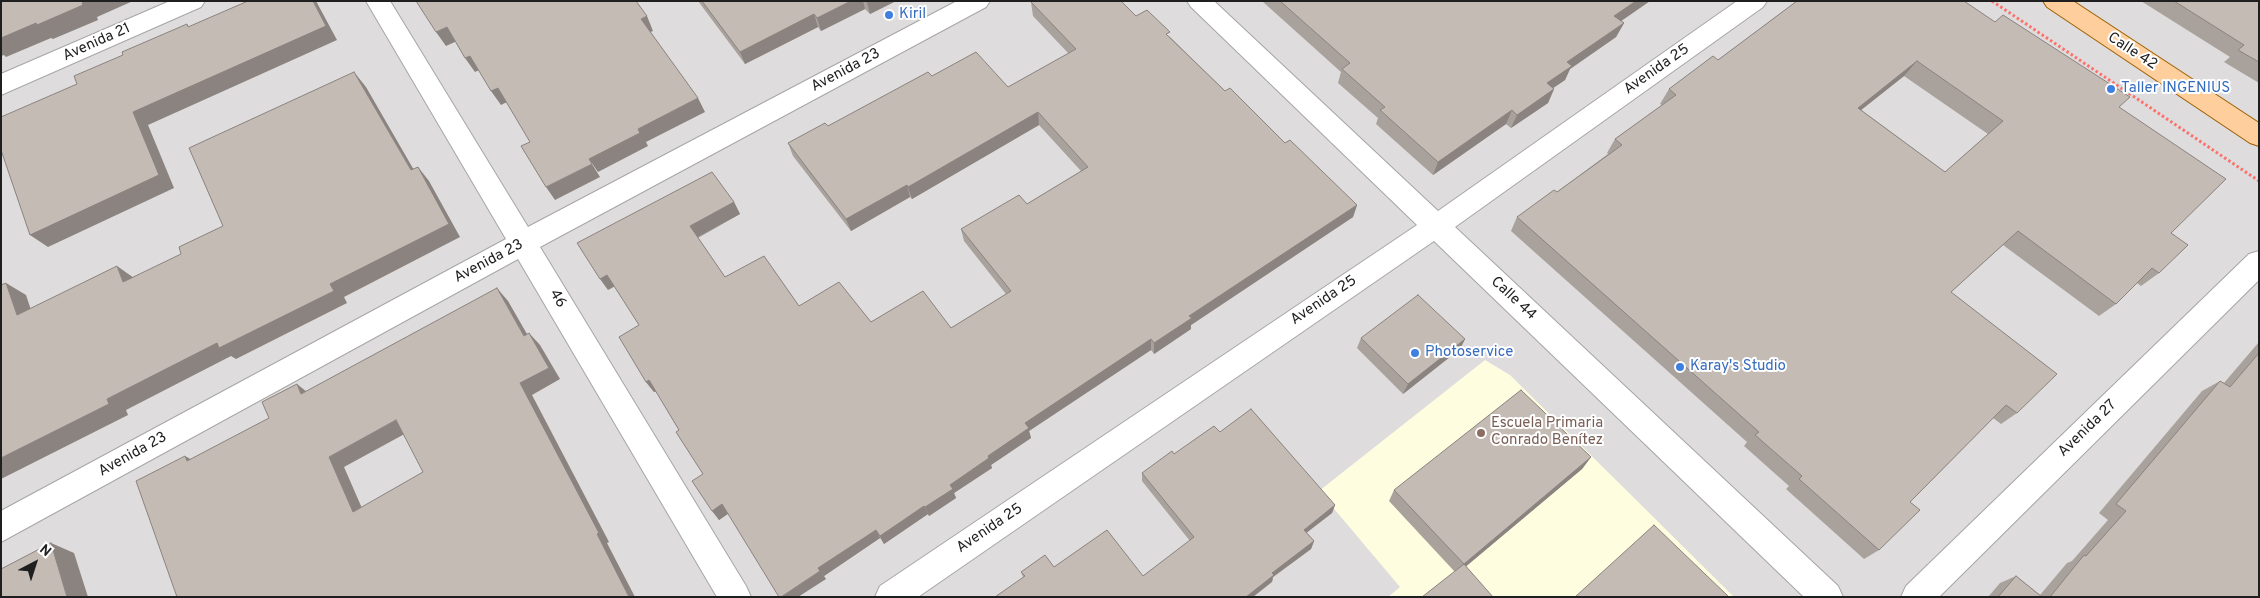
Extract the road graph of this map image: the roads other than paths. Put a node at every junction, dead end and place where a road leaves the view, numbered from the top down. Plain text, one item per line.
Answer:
1 (193, 1) edge
2 (378, 1) edge
3 (978, 1) edge
4 (1199, 1) edge
5 (1755, 1) edge
6 (2055, 1) edge
7 (1, 85) edge
8 (2259, 136) edge
9 (1436, 226) junction
10 (523, 243) junction
11 (2259, 262) edge
12 (1, 526) edge
13 (735, 597) edge
14 (891, 597) edge
15 (1827, 597) edge
16 (1917, 597) edge

1 - 7 street, Avenida 21
2 - 10 street, 46
3 - 10 street, Avenida 23
4 - 9 street, Calle 44
5 - 9 street, Avenida 25
6 - 8 main road, Calle 42
9 - 14 street, Avenida 25
9 - 15 street, Calle 44
10 - 12 street, Avenida 23
10 - 13 street, 46
11 - 16 street, Avenida 27

